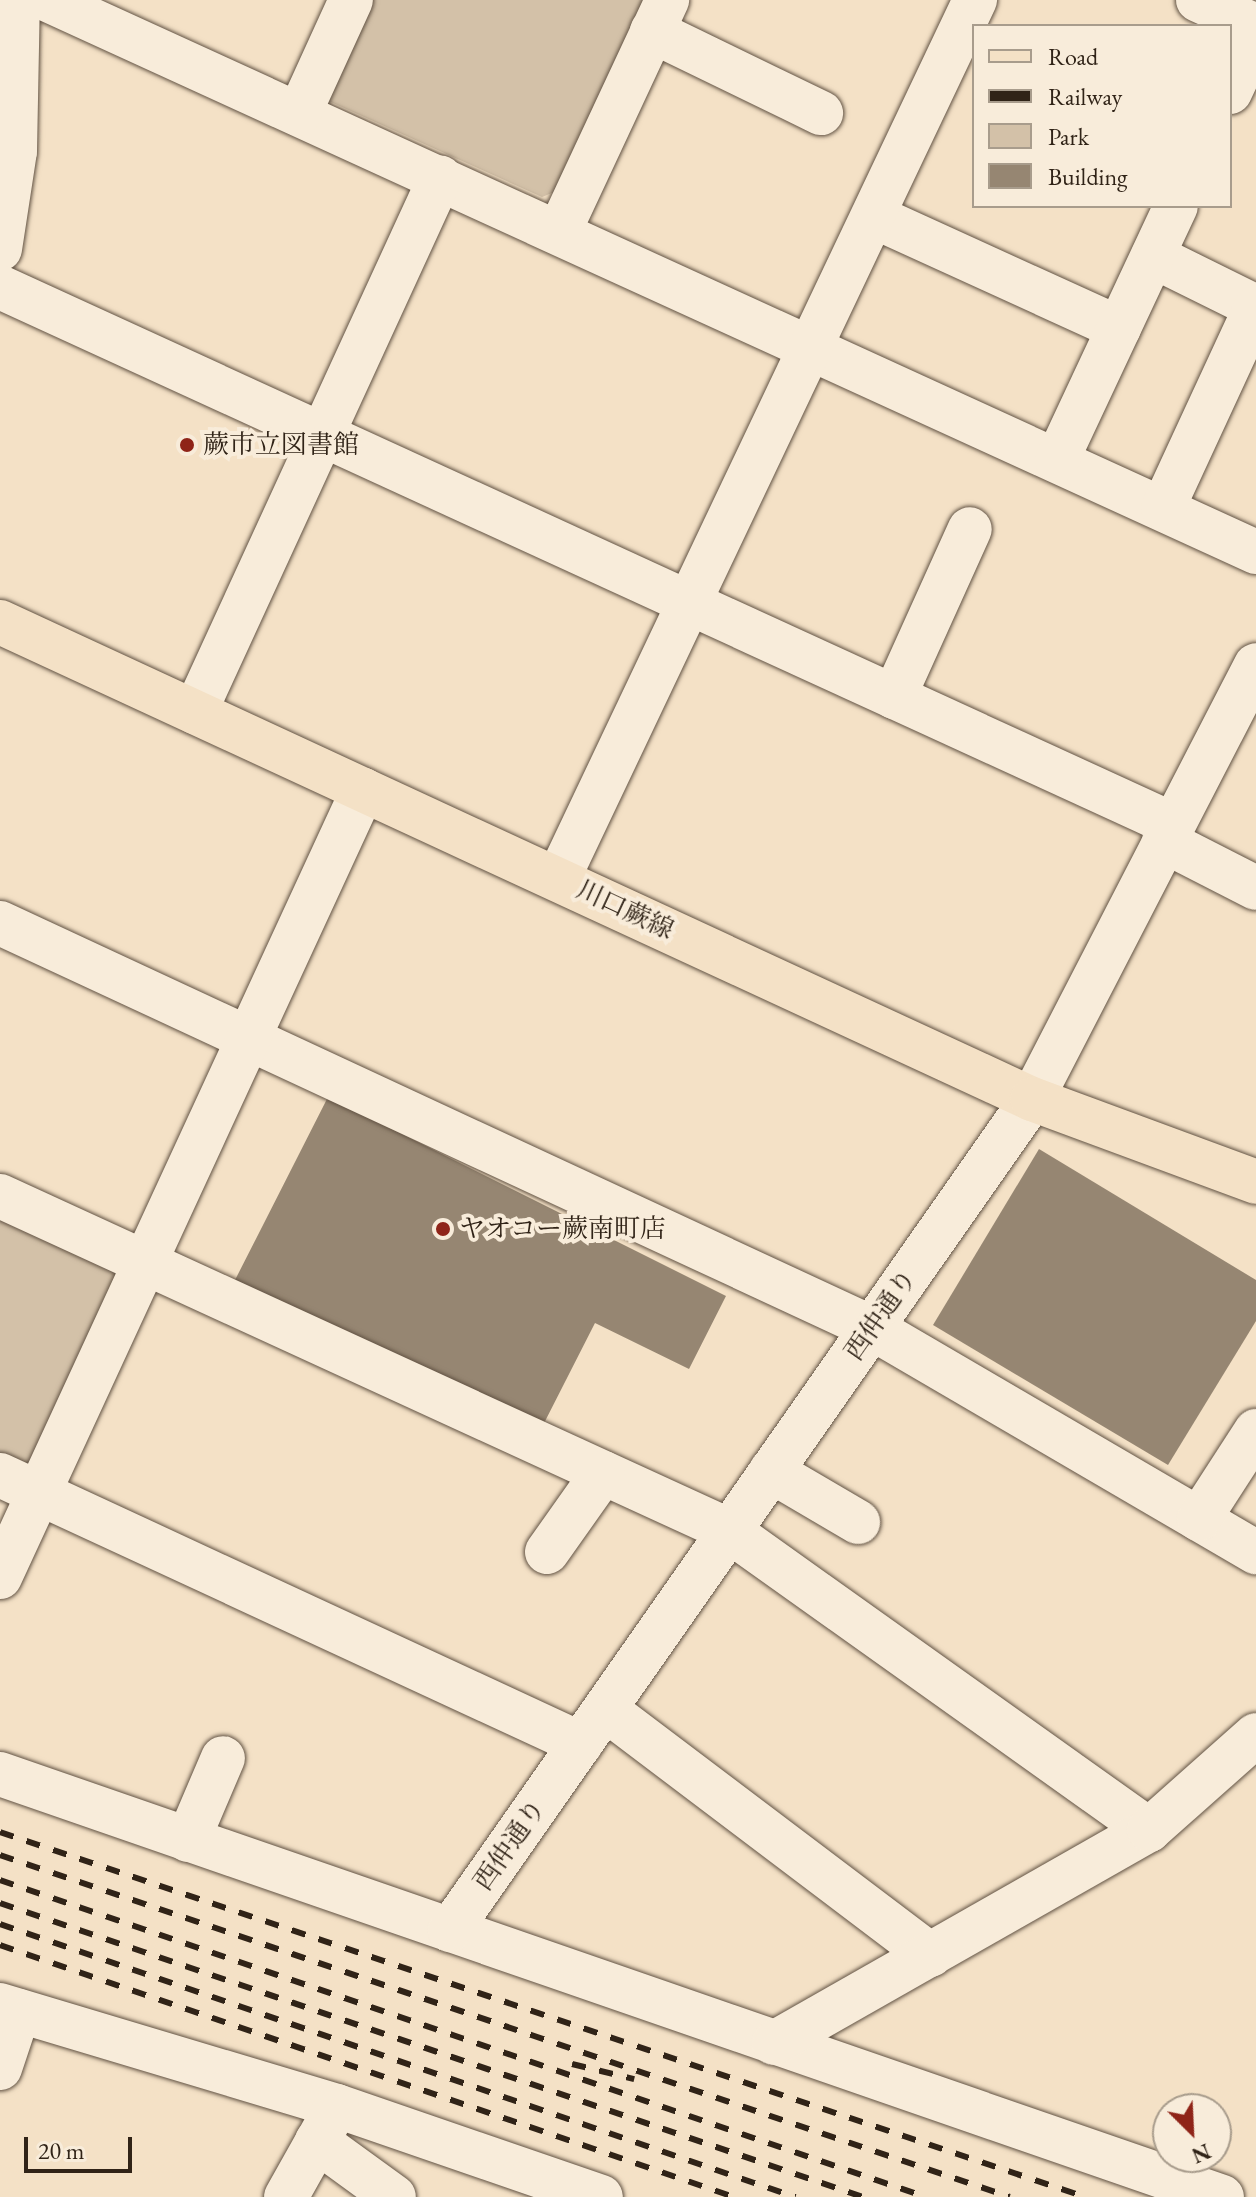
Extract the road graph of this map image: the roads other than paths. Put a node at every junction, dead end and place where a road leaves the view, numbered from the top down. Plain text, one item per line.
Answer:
1 (18, 0) edge
2 (48, 0) edge
3 (351, 0) edge
4 (975, 0) edge
5 (1198, 0) edge
6 (660, 16) edge
7 (1229, 24) edge
8 (1232, 26) edge
9 (1254, 43) edge
10 (960, 69) edge
11 (1232, 88) edge
12 (821, 113) dead end
13 (299, 114) junction
14 (7, 148) edge
15 (440, 178) junction
16 (1175, 208) edge
17 (875, 217) junction
18 (559, 232) junction
19 (0, 249) edge
20 (1153, 256) junction
21 (0, 287) edge
22 (1256, 307) edge
23 (1119, 328) junction
24 (815, 348) junction
25 (322, 434) junction
26 (1057, 460) junction
27 (1163, 508) junction
28 (970, 529) dead end
29 (1256, 552) edge
30 (690, 604) junction
31 (0, 622) edge
32 (1256, 665) edge
33 (894, 697) junction
34 (195, 712) junction
35 (363, 790) junction
36 (1168, 832) junction
37 (558, 879) junction
38 (1256, 888) edge
39 (0, 923) edge
40 (249, 1038) junction
41 (1032, 1099) junction
42 (1256, 1182) edge
43 (0, 1196) edge
44 (144, 1261) junction
45 (872, 1328) junction
46 (1256, 1431) edge
47 (771, 1471) junction
48 (603, 1473) junction
49 (19, 1484) edge
50 (1199, 1519) junction
51 (858, 1522) dead end
52 (728, 1530) junction
53 (547, 1552) dead end
54 (1256, 1552) edge
55 (0, 1577) edge
56 (593, 1727) junction
57 (1256, 1735) edge
58 (223, 1758) dead end
59 (0, 1774) edge
60 (1149, 1830) junction
61 (188, 1840) junction
62 (450, 1930) junction
63 (930, 1955) junction
64 (9, 2008) edge
65 (774, 2043) junction
66 (0, 2068) edge
67 (327, 2124) junction
68 (286, 2197) edge
69 (394, 2197) edge
70 (601, 2197) edge
71 (1222, 2197) edge

1 - 14 street
2 - 13 street
3 - 13 street
4 - 10 street
5 - 7 street
6 - 12 street
6 - 18 street
8 - 9 street
9 - 11 street
10 - 17 street
13 - 15 street
14 - 19 street
15 - 18 street
15 - 25 street
16 - 20 street
17 - 23 street
17 - 24 street
18 - 24 street
20 - 22 street
20 - 23 street
21 - 25 street
22 - 27 street
23 - 26 street
24 - 26 street
24 - 30 street
25 - 30 street
25 - 34 street
26 - 27 street
27 - 29 street
28 - 33 street
30 - 33 street
30 - 37 street
31 - 34 main road, 川口蕨線
32 - 36 street, 西仲通り
33 - 36 street
34 - 35 main road, 川口蕨線
35 - 37 main road, 川口蕨線
35 - 40 street
36 - 38 street
36 - 41 street, 西仲通り
37 - 41 main road, 川口蕨線
39 - 40 street
40 - 44 street
40 - 45 street
41 - 42 main road, 川口蕨線
41 - 45 street, 西仲通り
43 - 44 street
44 - 48 street
44 - 49 street
45 - 47 street, 西仲通り
45 - 50 street
46 - 50 street
47 - 51 street
47 - 52 street, 西仲通り
48 - 52 street
48 - 53 street
49 - 55 street
49 - 56 street
50 - 54 street
52 - 56 street, 西仲通り
52 - 60 street
56 - 62 street, 西仲通り
56 - 63 street
57 - 60 street
58 - 61 street
59 - 61 street
60 - 63 street
61 - 62 street
62 - 65 street
63 - 65 street
64 - 66 street
64 - 67 street
65 - 71 street
67 - 68 street
67 - 69 street
67 - 70 street

